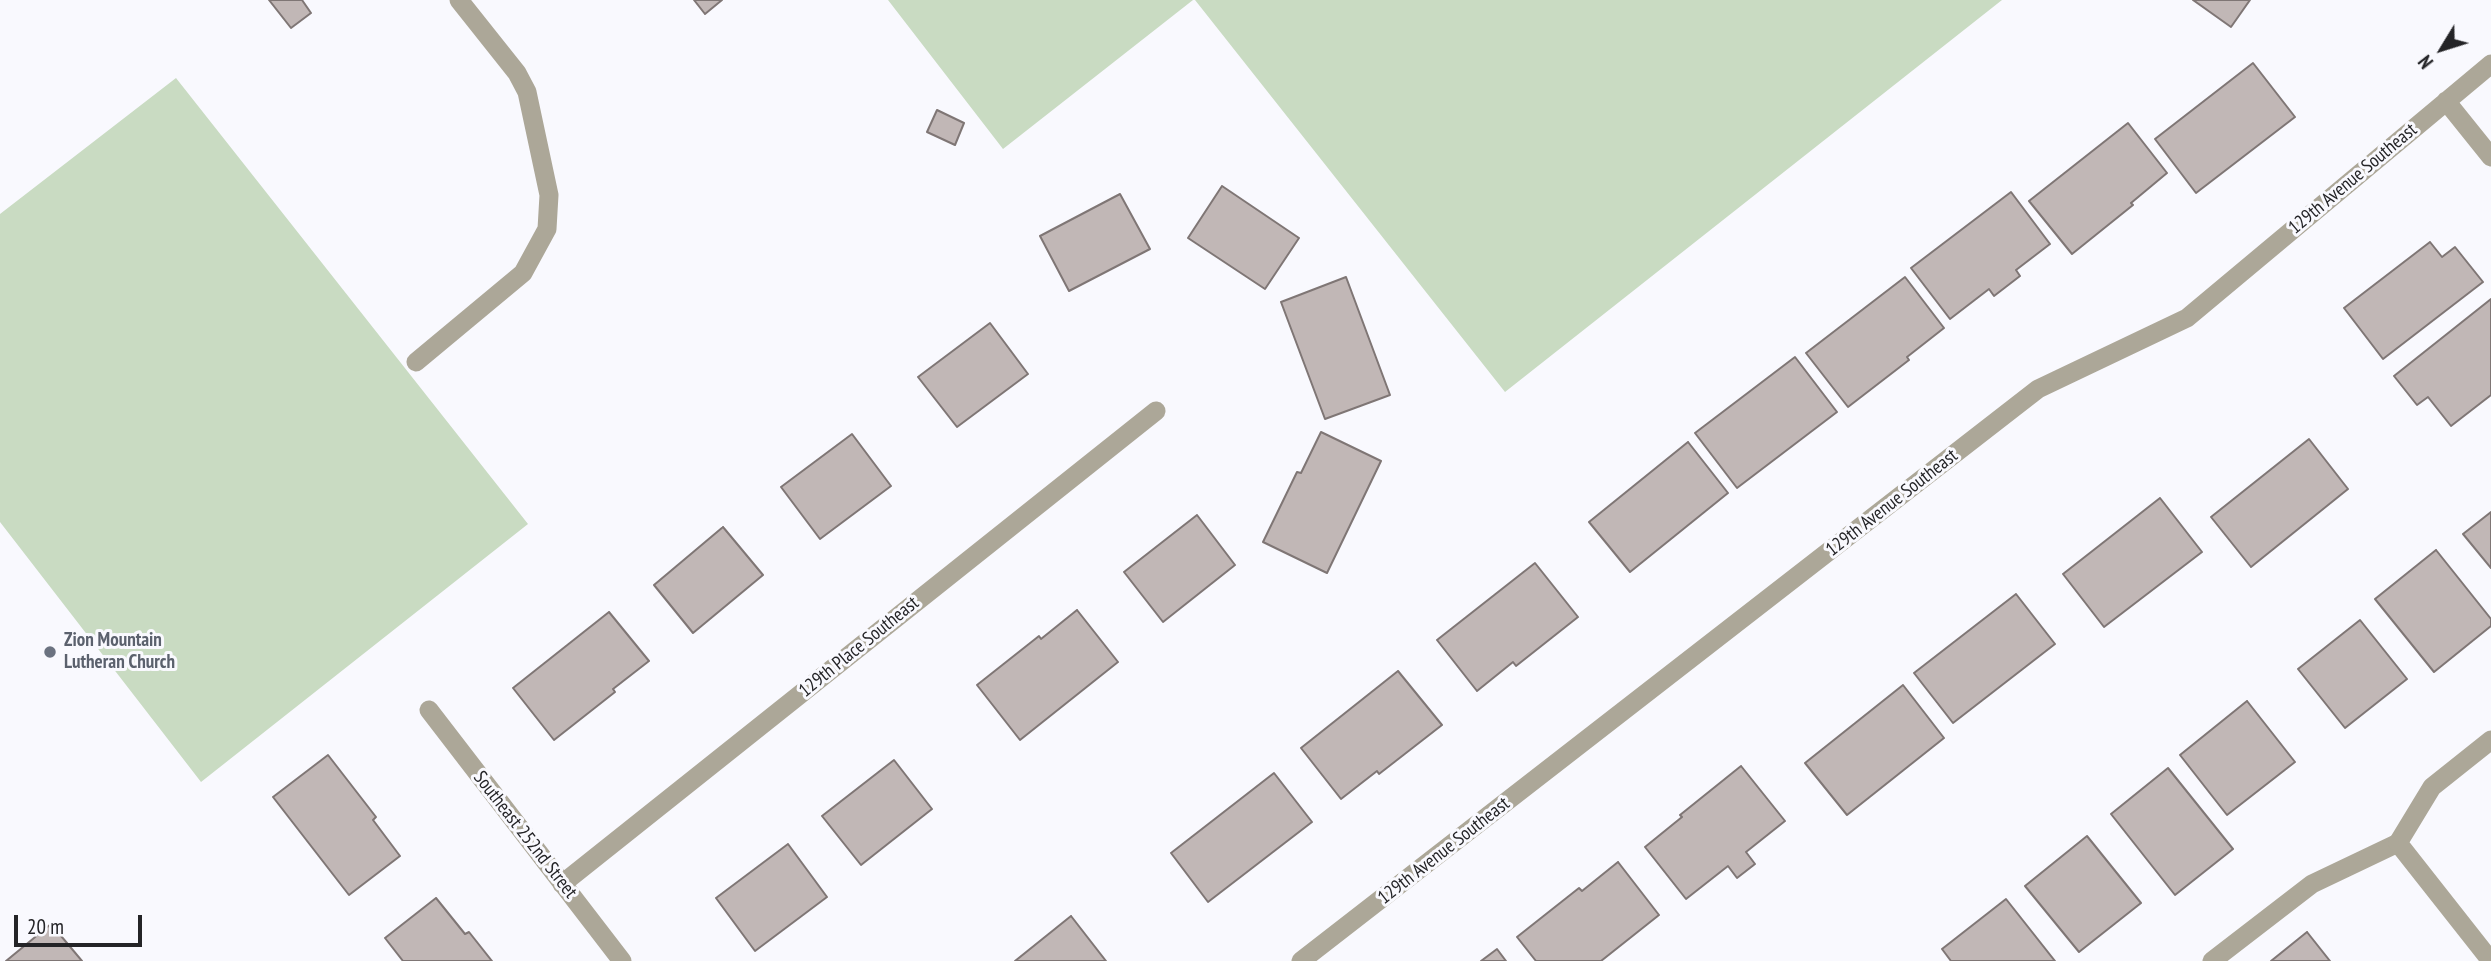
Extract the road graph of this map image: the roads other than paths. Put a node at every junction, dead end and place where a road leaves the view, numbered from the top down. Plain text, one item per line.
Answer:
1 (459, 0) edge
2 (2491, 64) edge
3 (2446, 101) junction
4 (2491, 157) edge
5 (416, 362) dead end
6 (1156, 411) dead end
7 (429, 710) dead end
8 (2491, 740) edge
9 (2398, 843) junction
10 (562, 884) junction
11 (622, 961) edge
12 (1301, 961) edge
13 (2211, 961) edge
14 (2491, 961) edge

1 - 5 street
2 - 3 street, 129th Avenue Southeast
3 - 4 street
3 - 12 street, 129th Avenue Southeast
6 - 10 street, 129th Place Southeast
7 - 10 street, Southeast 252nd Street
8 - 9 street
9 - 13 street
9 - 14 street
10 - 11 street, Southeast 252nd Street

